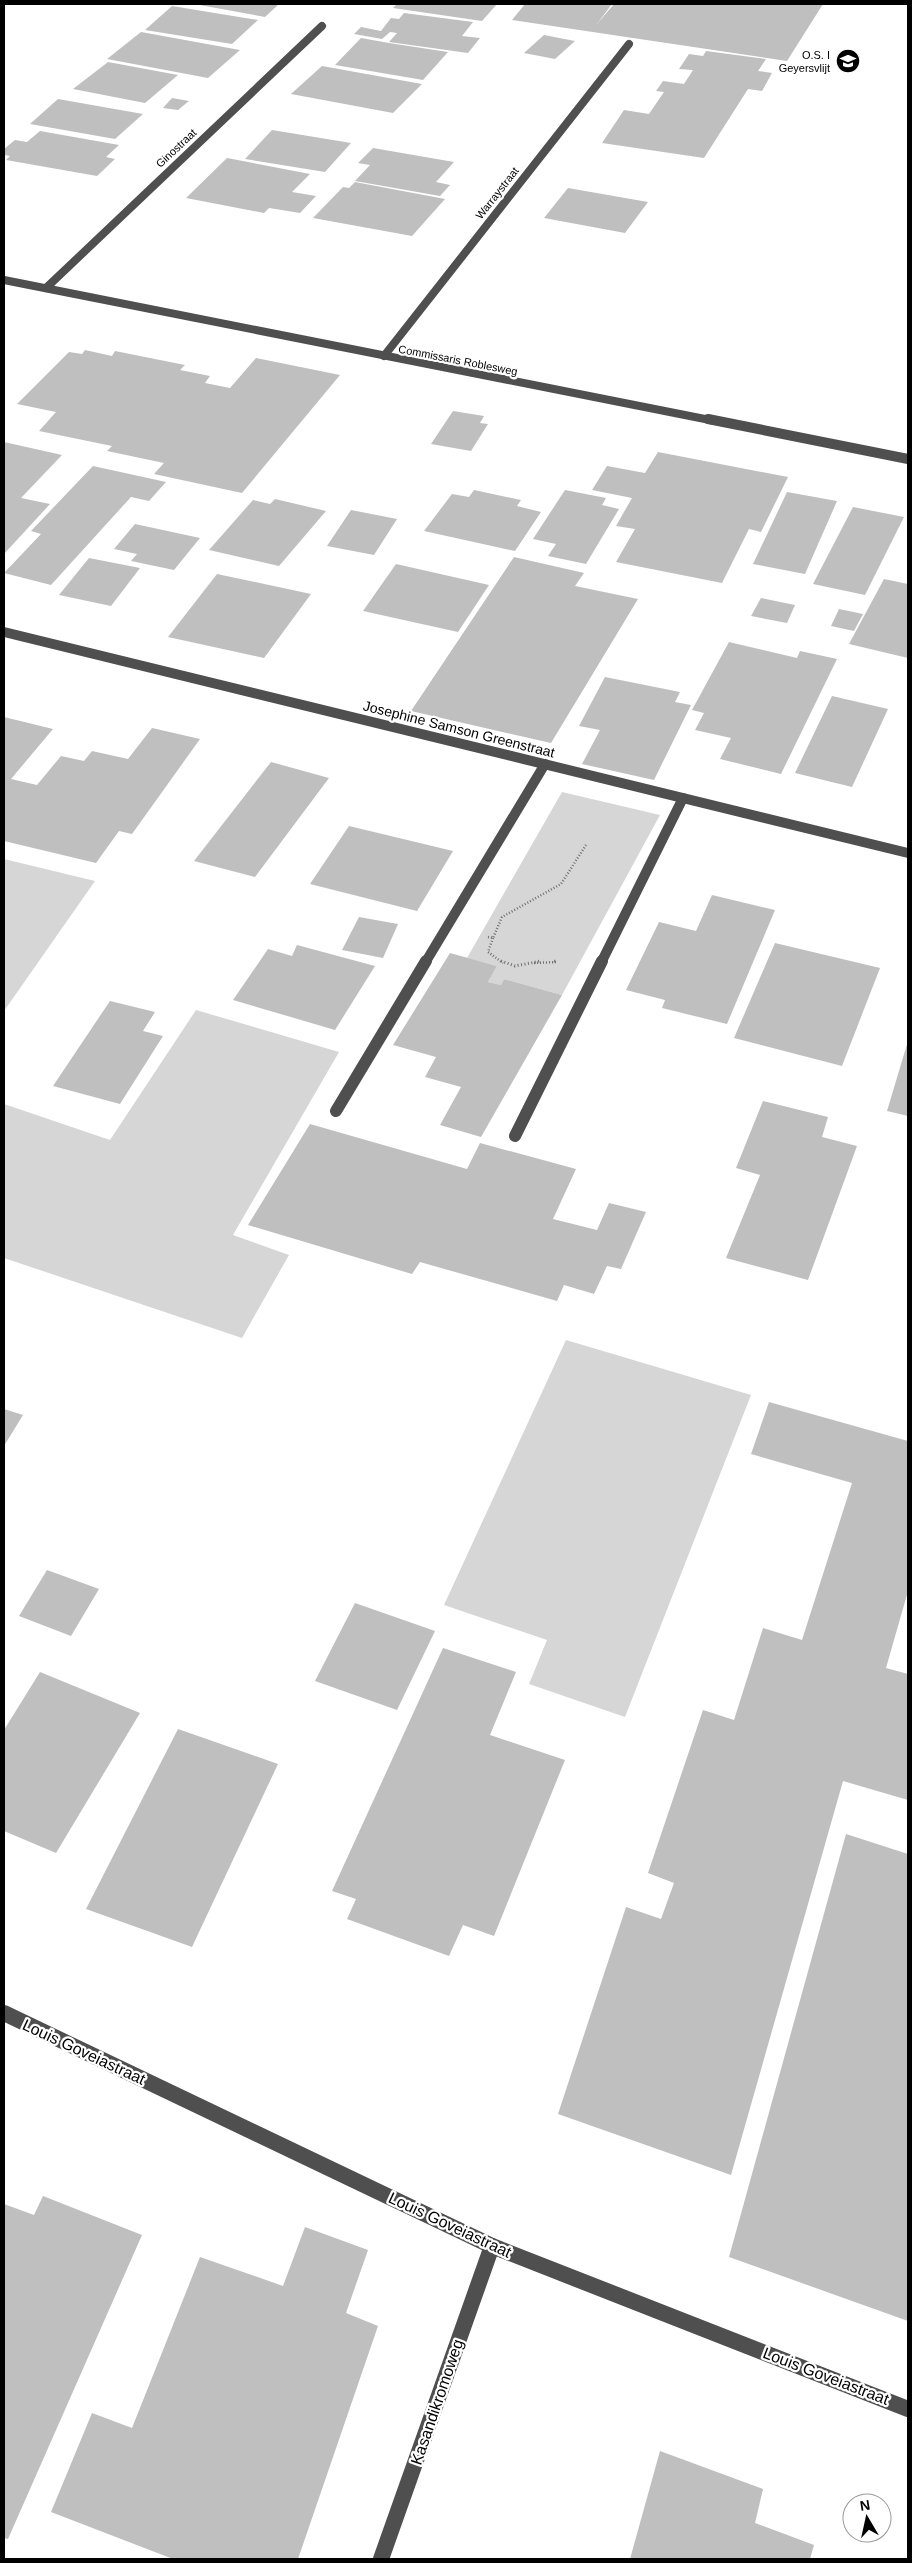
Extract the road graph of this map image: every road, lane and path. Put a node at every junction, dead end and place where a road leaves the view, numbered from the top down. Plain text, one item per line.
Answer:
1 (322, 26) dead end
2 (629, 44) dead end
3 (4, 280) edge
4 (46, 288) junction
5 (384, 356) junction
6 (908, 459) edge
7 (4, 632) edge
8 (545, 764) junction
9 (683, 798) junction
10 (586, 845) dead end
11 (908, 853) edge
12 (442, 936) junction
13 (493, 938) junction
14 (562, 963) dead end
15 (336, 1111) dead end
16 (515, 1136) dead end
17 (4, 2014) edge
18 (492, 2246) junction
19 (908, 2409) edge
20 (381, 2559) edge

1 - 4 street, Ginostraat
2 - 5 street, Warraystraat
3 - 4 street, Commissaris Roblesweg
4 - 5 street, Commissaris Roblesweg
5 - 6 street, Commissaris Roblesweg
7 - 8 street, Josephine Samson Greenstraat
8 - 9 street, Josephine Samson Greenstraat
8 - 12 street
9 - 11 street, Josephine Samson Greenstraat
9 - 16 street
10 - 13 path
12 - 13 path
12 - 15 street
13 - 14 path
17 - 18 street, Louis Goveiastraat
18 - 19 street, Louis Goveiastraat
18 - 20 street, Kasandikromoweg

